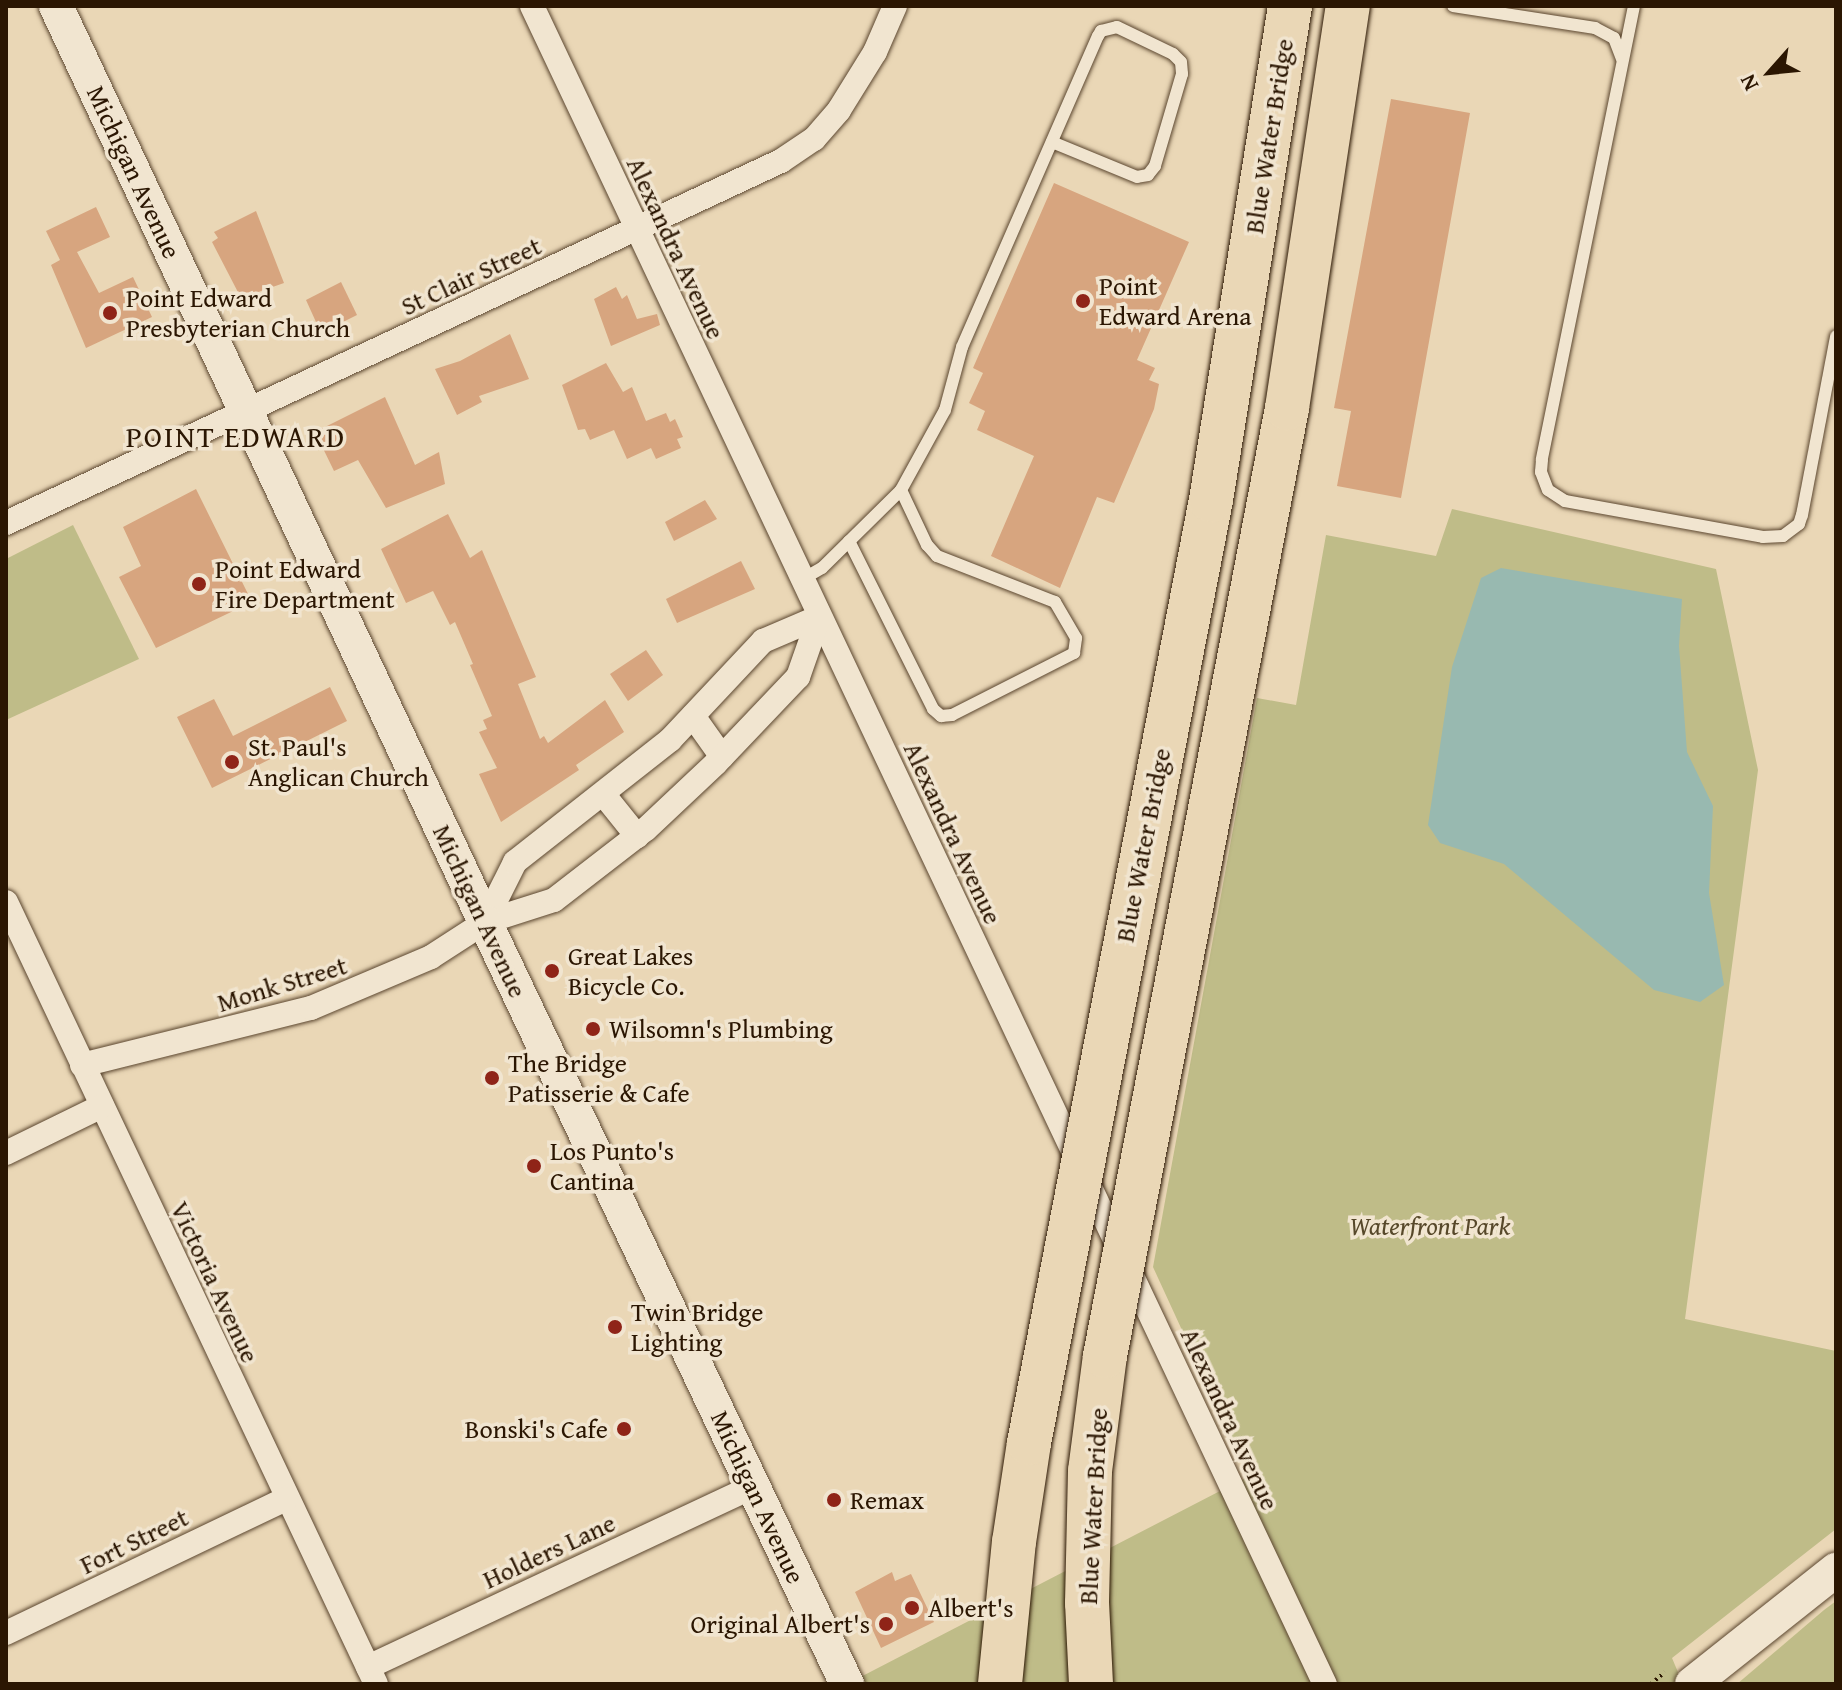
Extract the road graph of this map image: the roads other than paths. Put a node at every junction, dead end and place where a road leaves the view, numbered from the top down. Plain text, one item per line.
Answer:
1 (56, 6) edge
2 (532, 6) edge
3 (895, 6) edge
4 (1290, 6) edge
5 (1348, 6) edge
6 (1453, 6) edge
7 (1524, 6) edge
8 (1634, 6) edge
9 (1506, 14) junction
10 (1622, 68) junction
11 (1052, 142) junction
12 (637, 229) junction
13 (1836, 336) edge
14 (247, 413) junction
15 (901, 490) junction
16 (6, 523) edge
17 (849, 541) junction
18 (801, 580) junction
19 (819, 617) junction
20 (693, 716) junction
21 (722, 757) junction
22 (604, 795) junction
23 (637, 836) junction
24 (6, 902) edge
25 (485, 922) junction
26 (82, 1065) junction
27 (102, 1106) junction
28 (6, 1153) edge
29 (753, 1487) junction
30 (286, 1499) junction
31 (1836, 1570) edge
32 (6, 1633) edge
33 (372, 1675) edge
34 (847, 1684) edge
35 (1000, 1684) edge
36 (1091, 1684) edge
37 (1325, 1684) edge
38 (1692, 1684) edge

1 - 14 street, Michigan Avenue
2 - 12 street, Alexandra Avenue
3 - 12 street, St Clair Street
4 - 35 highway, Blue Water Bridge, bridge
5 - 36 highway, Blue Water Bridge, bridge
6 - 9 lane
7 - 9 lane
8 - 10 lane
9 - 10 lane
10 - 13 lane
11 - 11 lane
11 - 15 lane
12 - 14 street, St Clair Street
12 - 18 street, Alexandra Avenue
14 - 16 street, St Clair Street
14 - 25 street, Michigan Avenue
15 - 17 lane
15 - 17 lane
17 - 18 lane
18 - 19 street, Alexandra Avenue
19 - 20 street
19 - 21 street, Monk Street
19 - 37 street, Alexandra Avenue
20 - 21 street
20 - 22 street
21 - 23 street, Monk Street
22 - 23 street
22 - 25 street
23 - 25 street, Monk Street
24 - 26 street, Victoria Avenue
25 - 26 street, Monk Street
25 - 29 street, Michigan Avenue
26 - 27 street, Victoria Avenue
27 - 28 street
27 - 30 street, Victoria Avenue
29 - 33 street, Holders Lane
29 - 34 street, Michigan Avenue
30 - 32 street, Fort Street
30 - 33 street, Victoria Avenue
31 - 38 street

